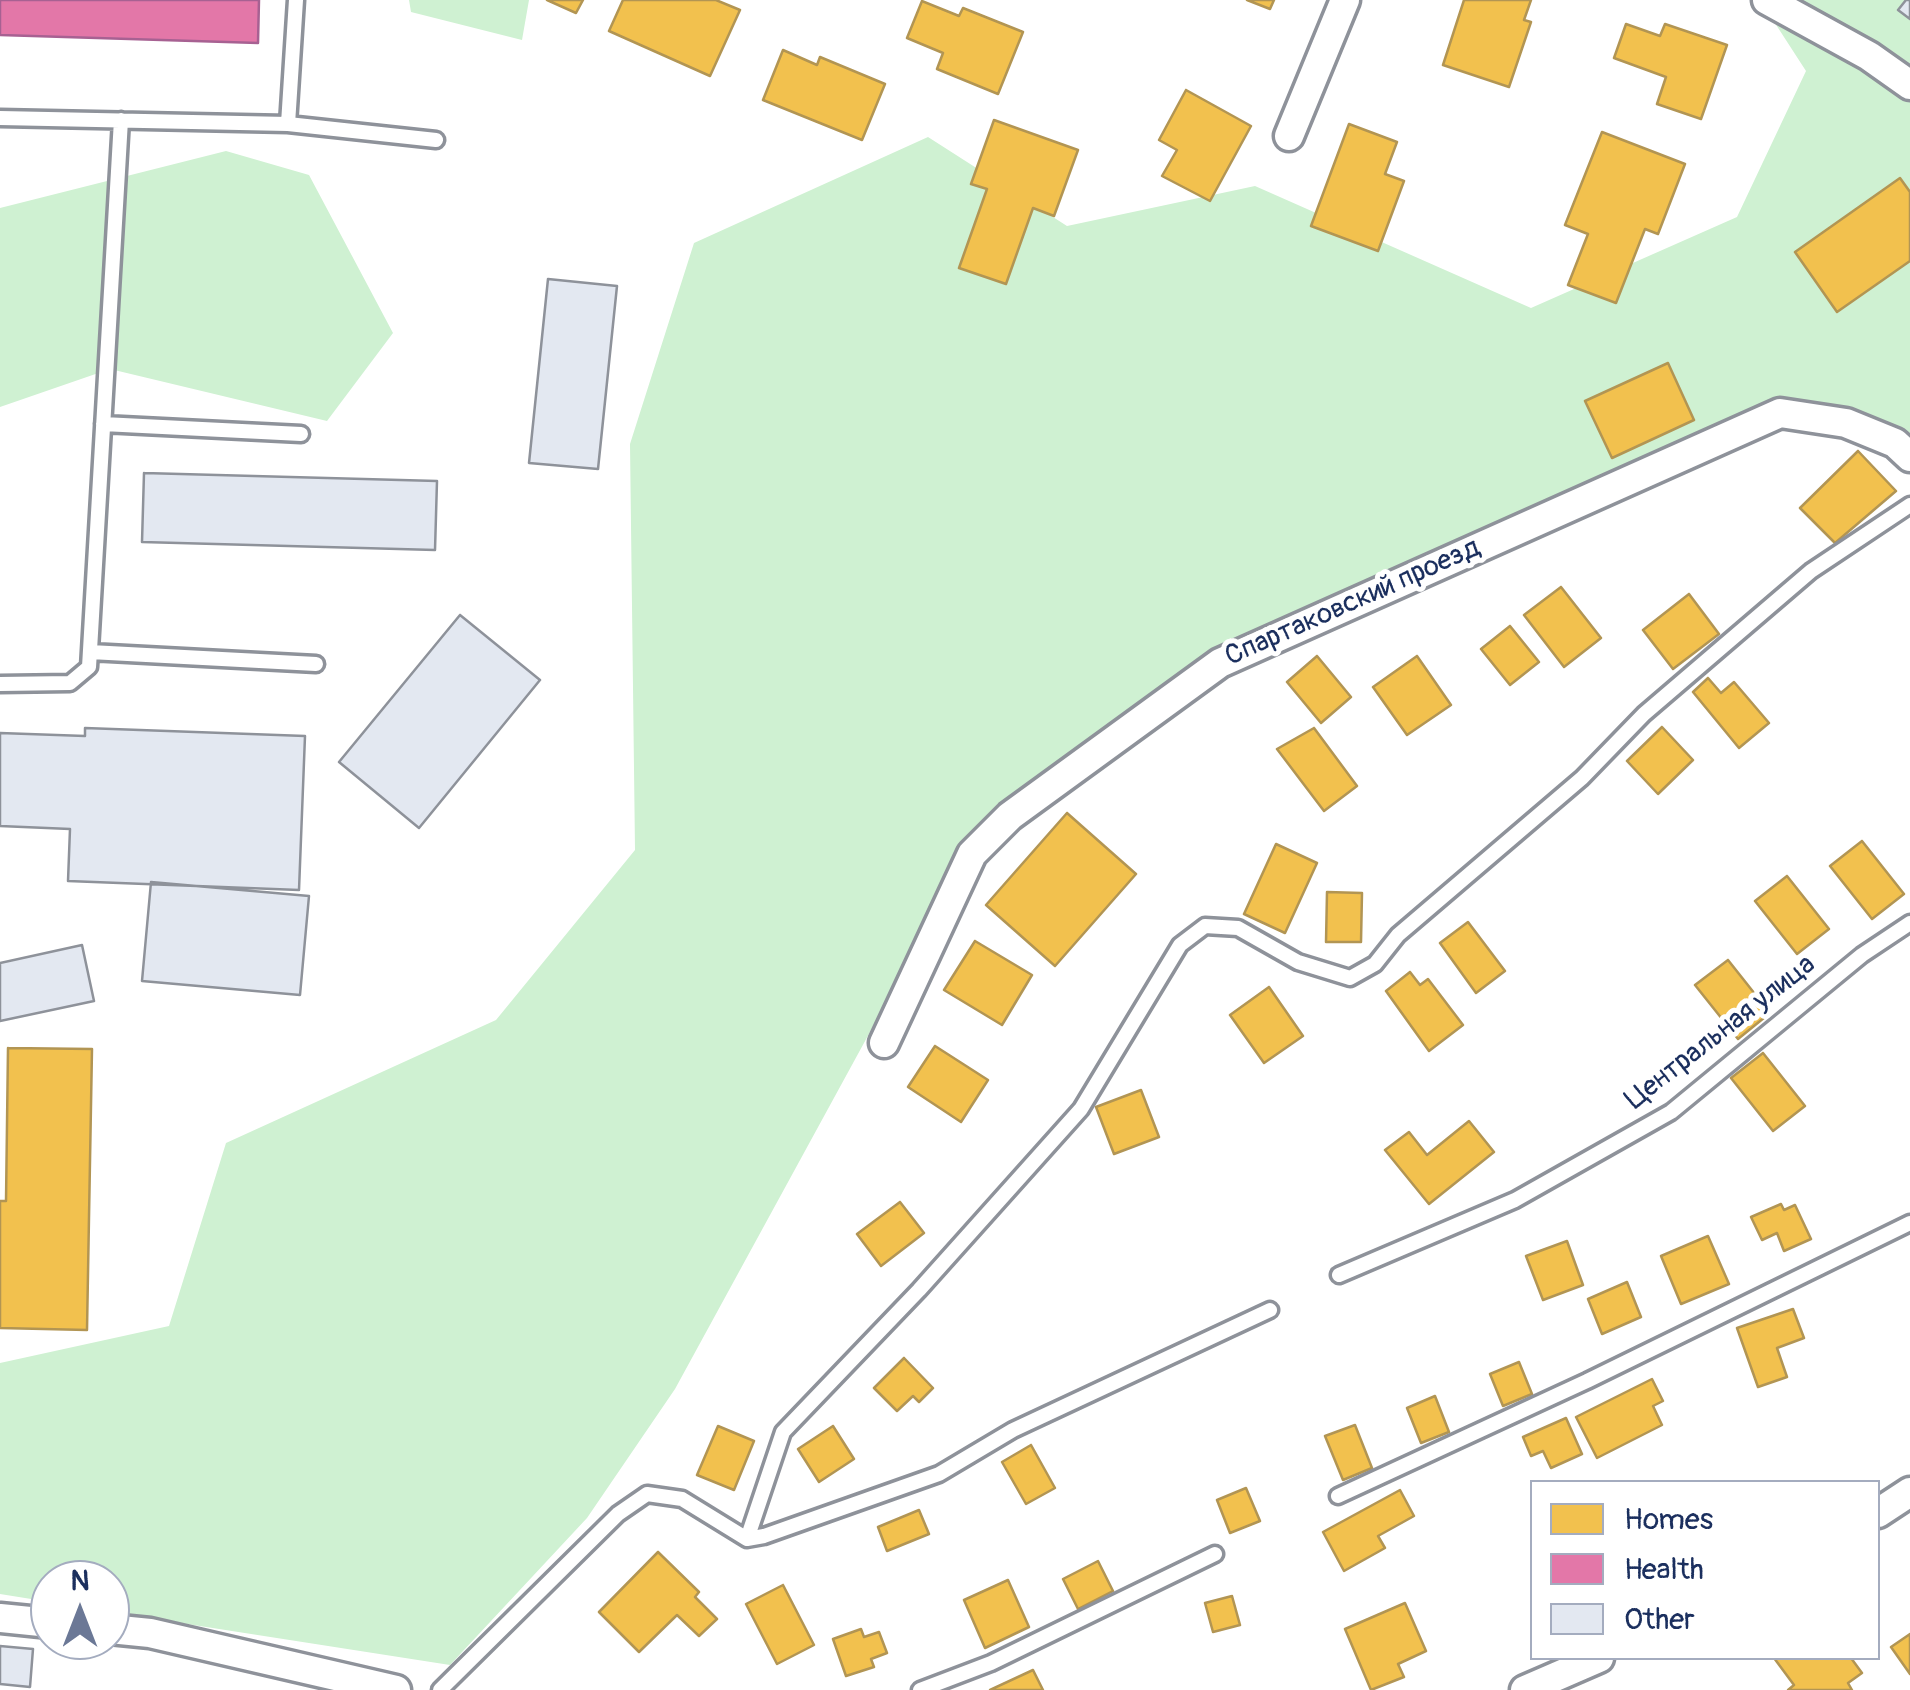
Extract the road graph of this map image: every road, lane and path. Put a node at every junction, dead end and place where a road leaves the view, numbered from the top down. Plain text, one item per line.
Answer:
1 (296, 0) edge
2 (1345, 0) edge
3 (1768, 0) edge
4 (1910, 85) edge
5 (0, 118) edge
6 (121, 120) junction
7 (288, 124) junction
8 (1289, 136) dead end
9 (436, 140) dead end
10 (103, 424) junction
11 (301, 434) dead end
12 (1910, 457) edge
13 (1910, 505) edge
14 (90, 652) junction
15 (316, 664) dead end
16 (0, 684) edge
17 (1910, 923) edge
18 (884, 1043) dead end
19 (1910, 1223) edge
20 (1340, 1275) dead end
21 (1270, 1310) dead end
22 (1910, 1492) edge
23 (1338, 1496) dead end
24 (1880, 1512) edge
25 (748, 1539) junction
26 (1215, 1554) dead end
27 (0, 1618) edge
28 (30, 1621) edge
29 (130, 1631) edge
30 (1594, 1660) edge
31 (386, 1689) edge
32 (440, 1690) edge
33 (920, 1690) edge
34 (1524, 1690) edge

1 - 7 lane
2 - 8 street
3 - 4 street
5 - 6 lane
6 - 7 lane
6 - 10 lane
7 - 9 lane
10 - 11 lane
10 - 14 lane
12 - 18 street, Спартаковский проезд
13 - 25 lane
14 - 15 lane
14 - 16 lane
17 - 20 lane, Центральная улица
19 - 23 lane
21 - 25 lane
22 - 24 street
25 - 32 lane
26 - 33 lane
27 - 28 street
29 - 31 street
30 - 34 street

